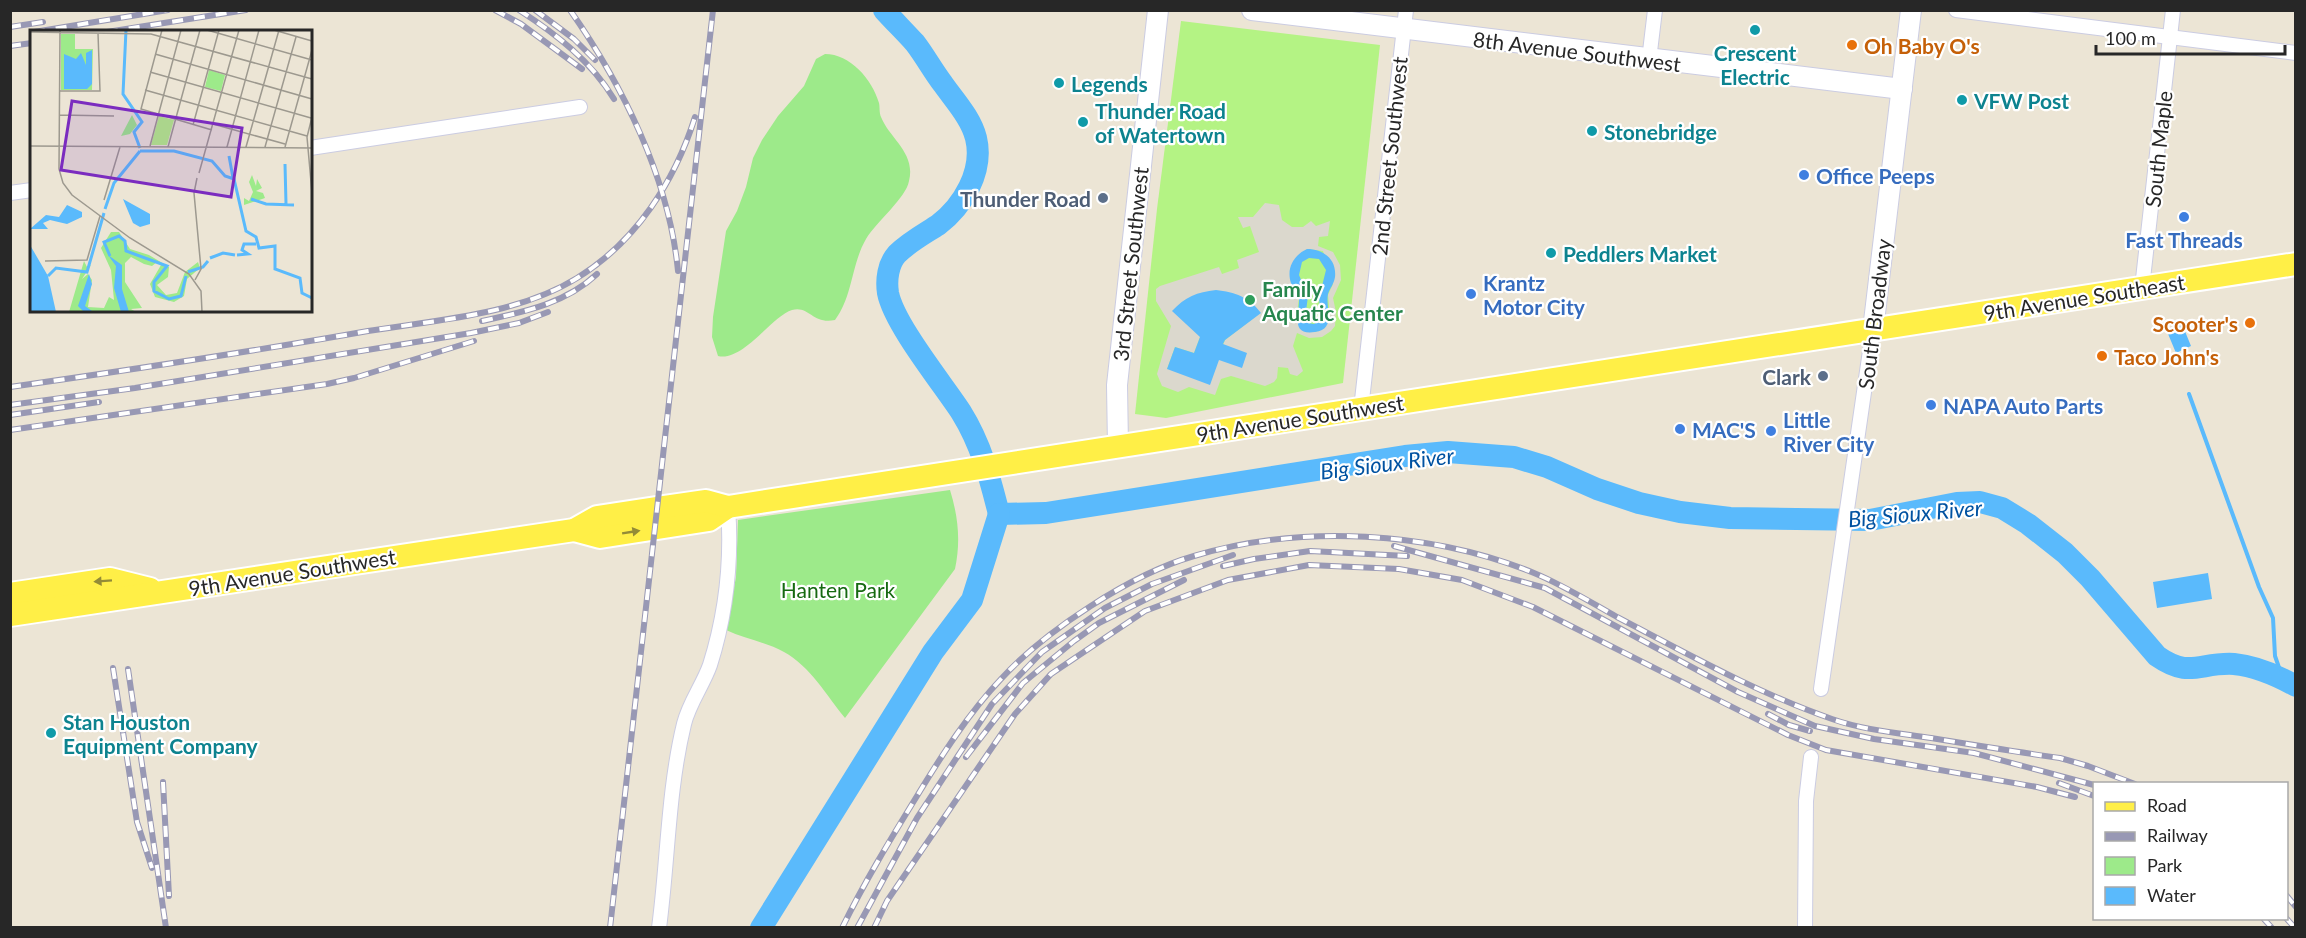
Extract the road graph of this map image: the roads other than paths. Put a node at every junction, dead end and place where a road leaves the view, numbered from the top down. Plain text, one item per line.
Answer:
1 (1158, 10) edge
2 (1252, 10) edge
3 (1655, 10) edge
4 (1911, 10) edge
5 (1956, 10) edge
6 (2173, 10) edge
7 (1404, 20) edge
8 (2170, 38) junction
9 (2295, 53) edge
10 (1649, 60) junction
11 (1902, 89) junction
12 (580, 107) dead end
13 (312, 148) edge
14 (30, 190) edge
15 (10, 193) edge
16 (2295, 264) edge
17 (2142, 288) junction
18 (1873, 330) junction
19 (1361, 409) junction
20 (1118, 446) junction
21 (728, 507) junction
22 (160, 592) junction
23 (10, 594) edge
24 (10, 615) edge
25 (1821, 689) dead end
26 (1812, 757) dead end
27 (659, 927) edge
28 (1805, 927) edge

1 - 20 street, 3rd Street Southwest
2 - 7 street, 8th Avenue Southwest
3 - 10 street
4 - 11 street, South Broadway
5 - 8 street
6 - 8 street, South Maple
7 - 10 street, 8th Avenue Southwest
7 - 19 street, 2nd Street Southwest
8 - 9 street
8 - 17 street, South Maple
10 - 11 street, 8th Avenue Southwest
11 - 18 street, South Broadway
12 - 13 street
14 - 15 street
16 - 17 main road, 9th Avenue Southeast
17 - 18 main road, 9th Avenue Southeast
18 - 19 main road, 9th Avenue Southwest
18 - 25 street, South Broadway
19 - 20 main road, 9th Avenue Southwest
20 - 21 main road, 9th Avenue Southwest
21 - 22 main road, 9th Avenue Southwest
21 - 27 street
22 -> 23 main road
22 - 24 main road, 9th Avenue Southwest
26 - 28 street

